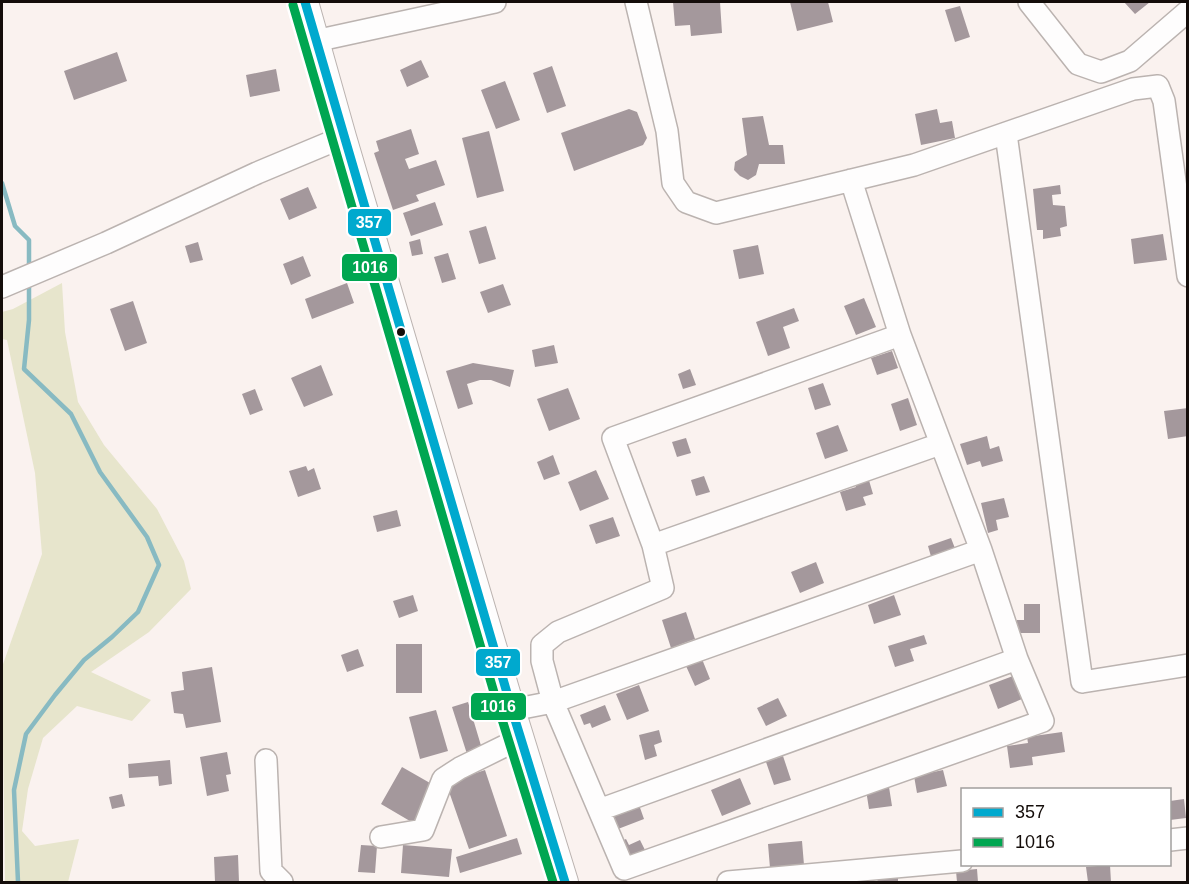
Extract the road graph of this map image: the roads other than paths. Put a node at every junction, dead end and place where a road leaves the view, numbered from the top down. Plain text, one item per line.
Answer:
1 (305, 2) edge
2 (495, 2) edge
3 (636, 2) edge
4 (1029, 2) edge
5 (1188, 11) edge
6 (315, 41) junction
7 (1006, 134) junction
8 (343, 137) junction
9 (851, 180) junction
10 (1188, 276) edge
11 (2, 286) edge
12 (900, 335) junction
13 (940, 444) junction
14 (653, 545) junction
15 (981, 550) junction
16 (1017, 659) junction
17 (1188, 665) edge
18 (553, 702) junction
19 (512, 710) junction
20 (521, 738) junction
21 (266, 760) dead end
22 (599, 810) junction
23 (381, 837) dead end
24 (1188, 838) edge
25 (1171, 840) edge
26 (961, 861) edge
27 (282, 882) edge
28 (565, 882) edge
29 (728, 882) edge

1 - 6 main road
2 - 6 street
3 - 9 street
4 - 5 street
6 - 8 main road
7 - 9 street
7 - 10 street
7 - 17 street
8 - 11 street
8 - 19 main road
9 - 12 street
12 - 13 street
12 - 14 street
13 - 14 street
13 - 15 street
14 - 18 street
15 - 16 street
15 - 18 street
16 - 22 street
16 - 22 street
18 - 19 street
18 - 22 street
19 - 20 main road
20 - 23 street
20 - 28 main road
21 - 27 street
24 - 25 street
26 - 29 street

